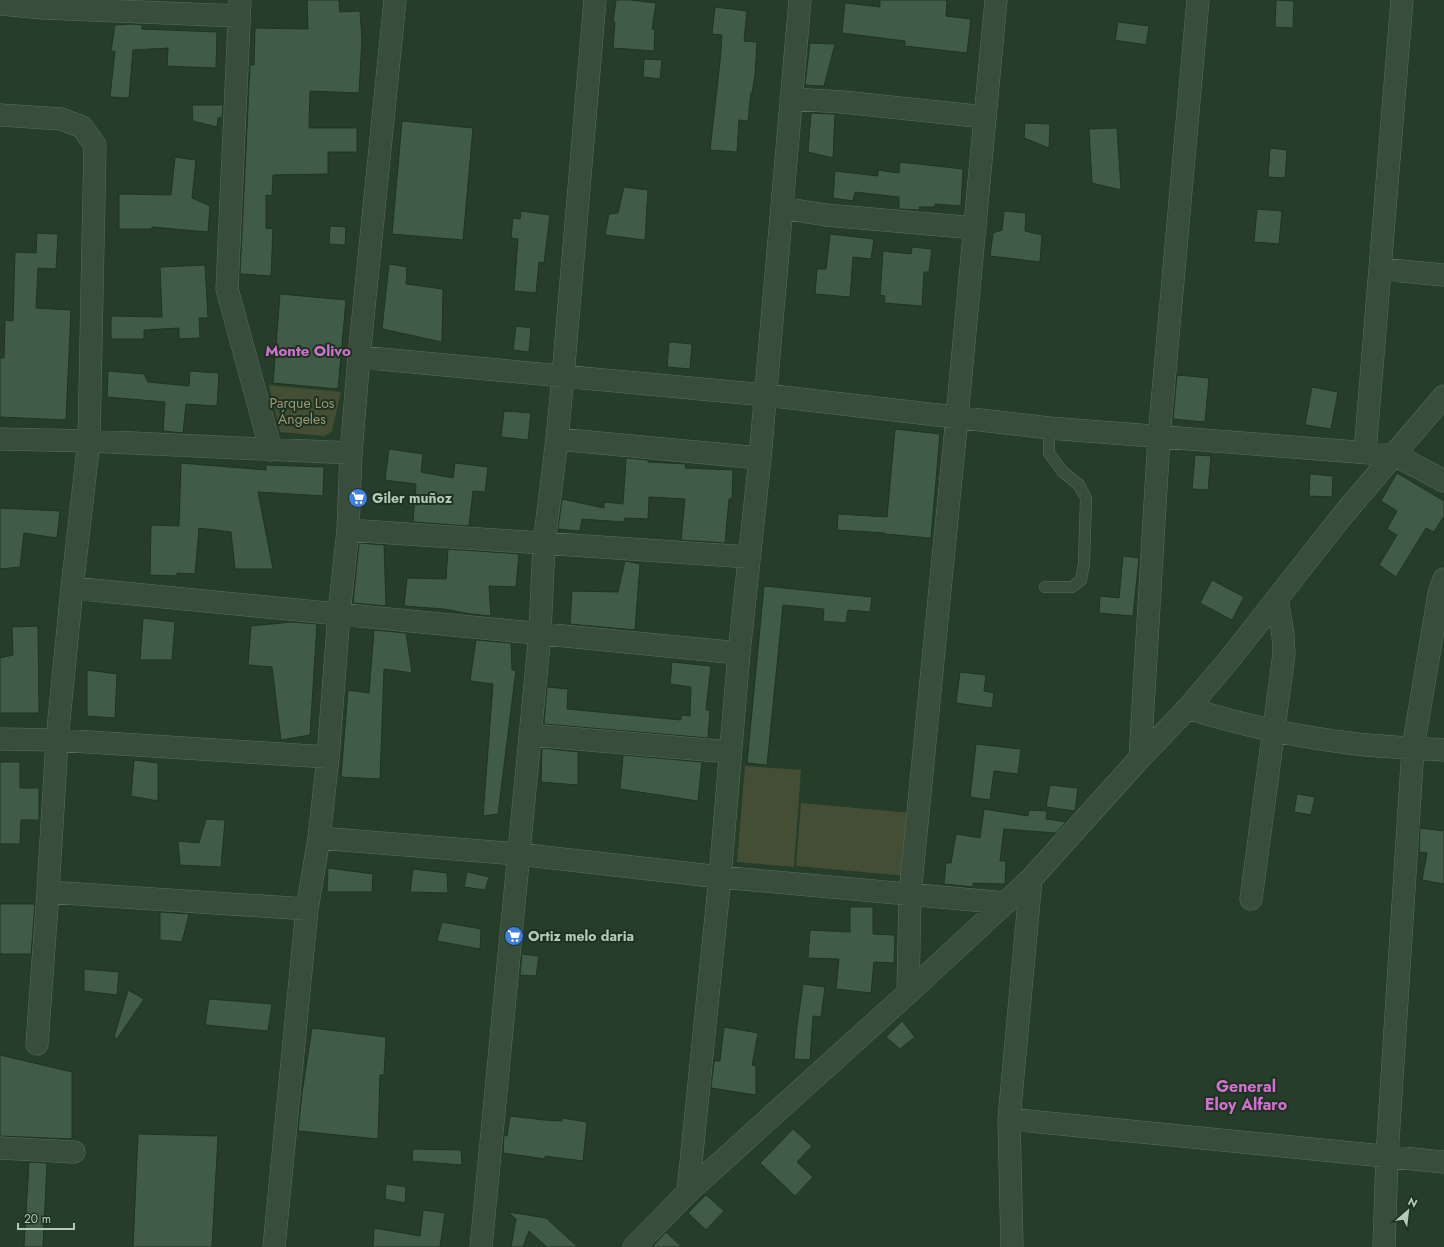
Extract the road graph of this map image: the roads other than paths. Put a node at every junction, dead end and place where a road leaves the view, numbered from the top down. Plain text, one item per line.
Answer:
1 (395, 0) edge
2 (595, 0) edge
3 (800, 0) edge
4 (996, 0) edge
5 (1198, 0) edge
6 (1402, 0) edge
7 (0, 4) edge
8 (239, 8) edge
9 (790, 99) junction
10 (0, 115) edge
11 (985, 116) junction
12 (782, 208) junction
13 (975, 228) junction
14 (1380, 269) junction
15 (1444, 275) edge
16 (359, 357) junction
17 (563, 376) junction
18 (765, 395) junction
19 (1444, 396) edge
20 (957, 417) junction
21 (1049, 428) junction
22 (1159, 437) junction
23 (0, 439) edge
24 (558, 439) junction
25 (89, 442) junction
26 (271, 450) junction
27 (1365, 452) junction
28 (351, 453) junction
29 (1395, 455) junction
30 (760, 458) junction
31 (1444, 481) edge
32 (348, 530) junction
33 (544, 544) junction
34 (749, 557) junction
35 (1444, 579) edge
36 (1045, 587) dead end
37 (72, 588) junction
38 (1277, 599) junction
39 (339, 614) junction
40 (540, 633) junction
41 (739, 653) junction
42 (1188, 708) junction
43 (1273, 730) junction
44 (530, 735) junction
45 (0, 739) edge
46 (57, 740) junction
47 (1413, 748) junction
48 (1444, 750) edge
49 (730, 752) junction
50 (328, 757) junction
51 (1140, 758) junction
52 (319, 838) junction
53 (518, 854) junction
54 (720, 876) junction
55 (1031, 879) junction
56 (48, 892) junction
57 (910, 894) junction
58 (1251, 899) dead end
59 (1006, 903) junction
60 (307, 909) junction
61 (908, 993) junction
62 (37, 1044) dead end
63 (1009, 1119) junction
64 (0, 1148) edge
65 (74, 1152) dead end
66 (1386, 1156) junction
67 (1444, 1162) edge
68 (688, 1192) junction
69 (637, 1246) edge
70 (274, 1247) edge
71 (480, 1247) edge
72 (1012, 1247) edge
73 (1384, 1247) edge

1 - 16 street
2 - 17 street
3 - 9 street
4 - 11 street
5 - 22 street
6 - 14 street
7 - 8 street
8 - 26 street
9 - 11 street
9 - 12 street
10 - 25 street
11 - 13 street
12 - 13 street
12 - 18 street
13 - 20 street
14 - 15 street
14 - 27 street
16 - 17 street
16 - 28 street
17 - 18 street
17 - 24 street
18 - 20 street
18 - 30 street
19 - 29 street
20 - 21 street
20 - 57 street
21 - 22 street
21 - 36 lane
22 - 27 street
22 - 51 street
23 - 25 street
24 - 30 street
24 - 33 street
25 - 26 street
25 - 37 street
26 - 28 street
27 - 29 street
28 - 32 street
29 - 31 street
29 - 38 street
30 - 34 street
32 - 33 street
32 - 39 street
33 - 34 street
33 - 40 street
34 - 41 street
35 - 47 street
37 - 39 street
37 - 46 street
38 - 42 street
38 - 43 street
39 - 40 street
39 - 50 street
40 - 41 street
40 - 44 street
41 - 49 street
42 - 43 street
42 - 51 street
43 - 47 street
43 - 58 street
44 - 49 street
44 - 53 street
45 - 46 street
46 - 50 street
46 - 56 street
47 - 48 street
47 - 66 street
49 - 54 street
50 - 52 street
51 - 55 street
52 - 53 street
52 - 60 street
53 - 54 street
53 - 71 street
54 - 57 street
54 - 68 street
55 - 59 street
55 - 63 street
56 - 60 street
56 - 62 street
57 - 59 street
57 - 61 street
59 - 61 street
60 - 70 street
61 - 68 street
63 - 66 street
63 - 72 street
64 - 65 street
66 - 67 street
66 - 73 street
68 - 69 street

